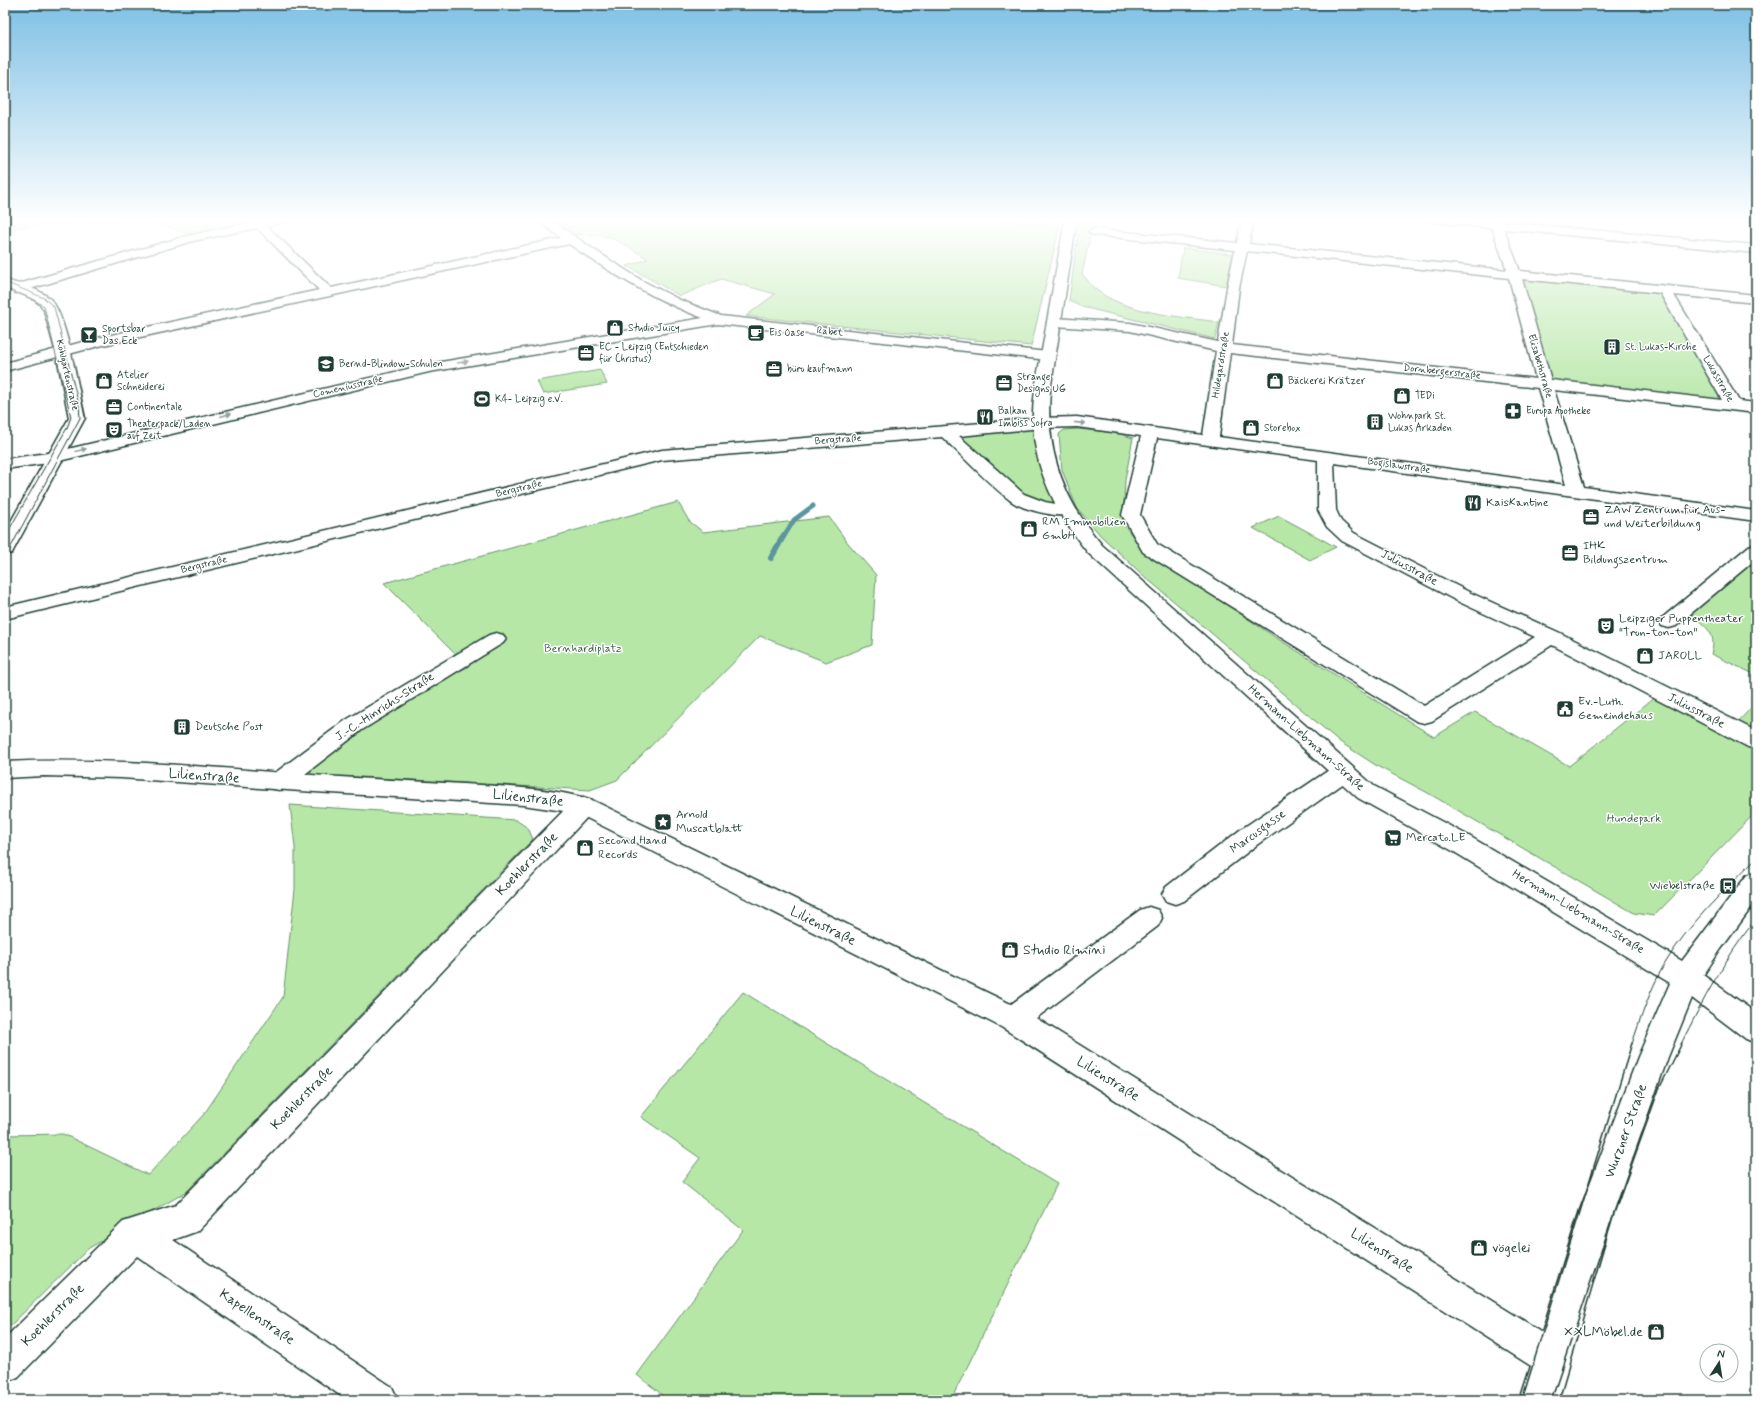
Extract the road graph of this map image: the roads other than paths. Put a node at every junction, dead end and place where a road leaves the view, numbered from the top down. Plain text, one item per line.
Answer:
1 (320, 285) edge
2 (367, 285) edge
3 (640, 285) edge
4 (1060, 285) edge
5 (1234, 285) edge
6 (1518, 285) edge
7 (1611, 285) edge
8 (11, 286) edge
9 (1665, 290) junction
10 (329, 293) junction
11 (1756, 299) edge
12 (1055, 317) junction
13 (718, 320) junction
14 (1224, 348) junction
15 (62, 352) junction
16 (1048, 356) junction
17 (5, 367) edge
18 (1544, 384) junction
19 (1733, 405) junction
20 (1756, 408) edge
21 (1041, 423) junction
22 (946, 432) junction
23 (1150, 432) junction
24 (1210, 440) junction
25 (1326, 456) junction
26 (55, 457) junction
27 (5, 464) edge
28 (1576, 491) junction
29 (1067, 511) junction
30 (1756, 516) edge
31 (5, 549) edge
32 (1756, 550) edge
33 (5, 613) edge
34 (1668, 622) dead end
35 (1551, 636) junction
36 (496, 639) dead end
37 (1756, 741) edge
38 (5, 770) edge
39 (1343, 772) junction
40 (279, 782) junction
41 (582, 806) junction
42 (1756, 882) edge
43 (1175, 894) dead end
44 (1149, 918) dead end
45 (1686, 978) junction
46 (1013, 1019) junction
47 (1756, 1030) edge
48 (135, 1234) junction
49 (1551, 1358) junction
50 (5, 1364) edge
51 (379, 1400) edge
52 (1539, 1400) edge

1 - 10 street
2 - 10 street
3 - 13 street, Rabet
4 - 12 street, Hermann-Liebmann-Straße
5 - 14 street, Hildegardstraße
6 - 18 street, Elisabethstraße
7 - 9 street
8 - 15 street, Kohlgartenstraße
9 - 11 street
9 - 19 street, Lukasstraße
10 - 15 street
12 - 14 street, Dornbergerstraße
12 - 16 street, Hermann-Liebmann-Straße
13 - 16 street, Rabet
26 -> 13 street, Comeniusstraße
14 - 18 street, Dornbergerstraße
14 - 24 street, Hildegardstraße
15 - 17 street
15 - 26 street, Kohlgartenstraße
16 - 21 street, Hermann-Liebmann-Straße
18 - 19 street, Dornbergerstraße
18 - 28 street, Elisabethstraße
19 - 20 street, Dornbergerstraße
21 - 22 street, Bergstraße
21 -> 23 street, Bogislawstraße
21 - 29 street, Hermann-Liebmann-Straße
22 - 29 street
22 - 33 street, Bergstraße
23 - 24 street, Bogislawstraße
23 - 35 street
24 - 25 street, Bogislawstraße
25 - 28 street, Bogislawstraße
25 - 35 street, Juliusstraße
26 - 27 street, Comeniusstraße
26 - 31 street, Kohlgartenstraße
28 - 30 street, Bogislawstraße
29 - 39 street, Hermann-Liebmann-Straße
32 - 34 street
35 - 37 street, Juliusstraße
36 - 40 street, J.-C.-Hinrichs-Straße
38 - 40 street, Lilienstraße
39 - 43 street, Marcusgasse
39 - 45 street, Hermann-Liebmann-Straße
40 - 41 street, Lilienstraße
41 - 46 street, Lilienstraße
41 - 48 street, Koehlerstraße
42 - 45 street, Wurzner Straße
44 - 46 street
45 - 47 street
45 - 49 street, Wurzner Straße
46 - 49 street, Lilienstraße
48 - 50 street, Koehlerstraße
48 - 51 street, Kapellenstraße
49 - 52 street, Wurzner Straße

